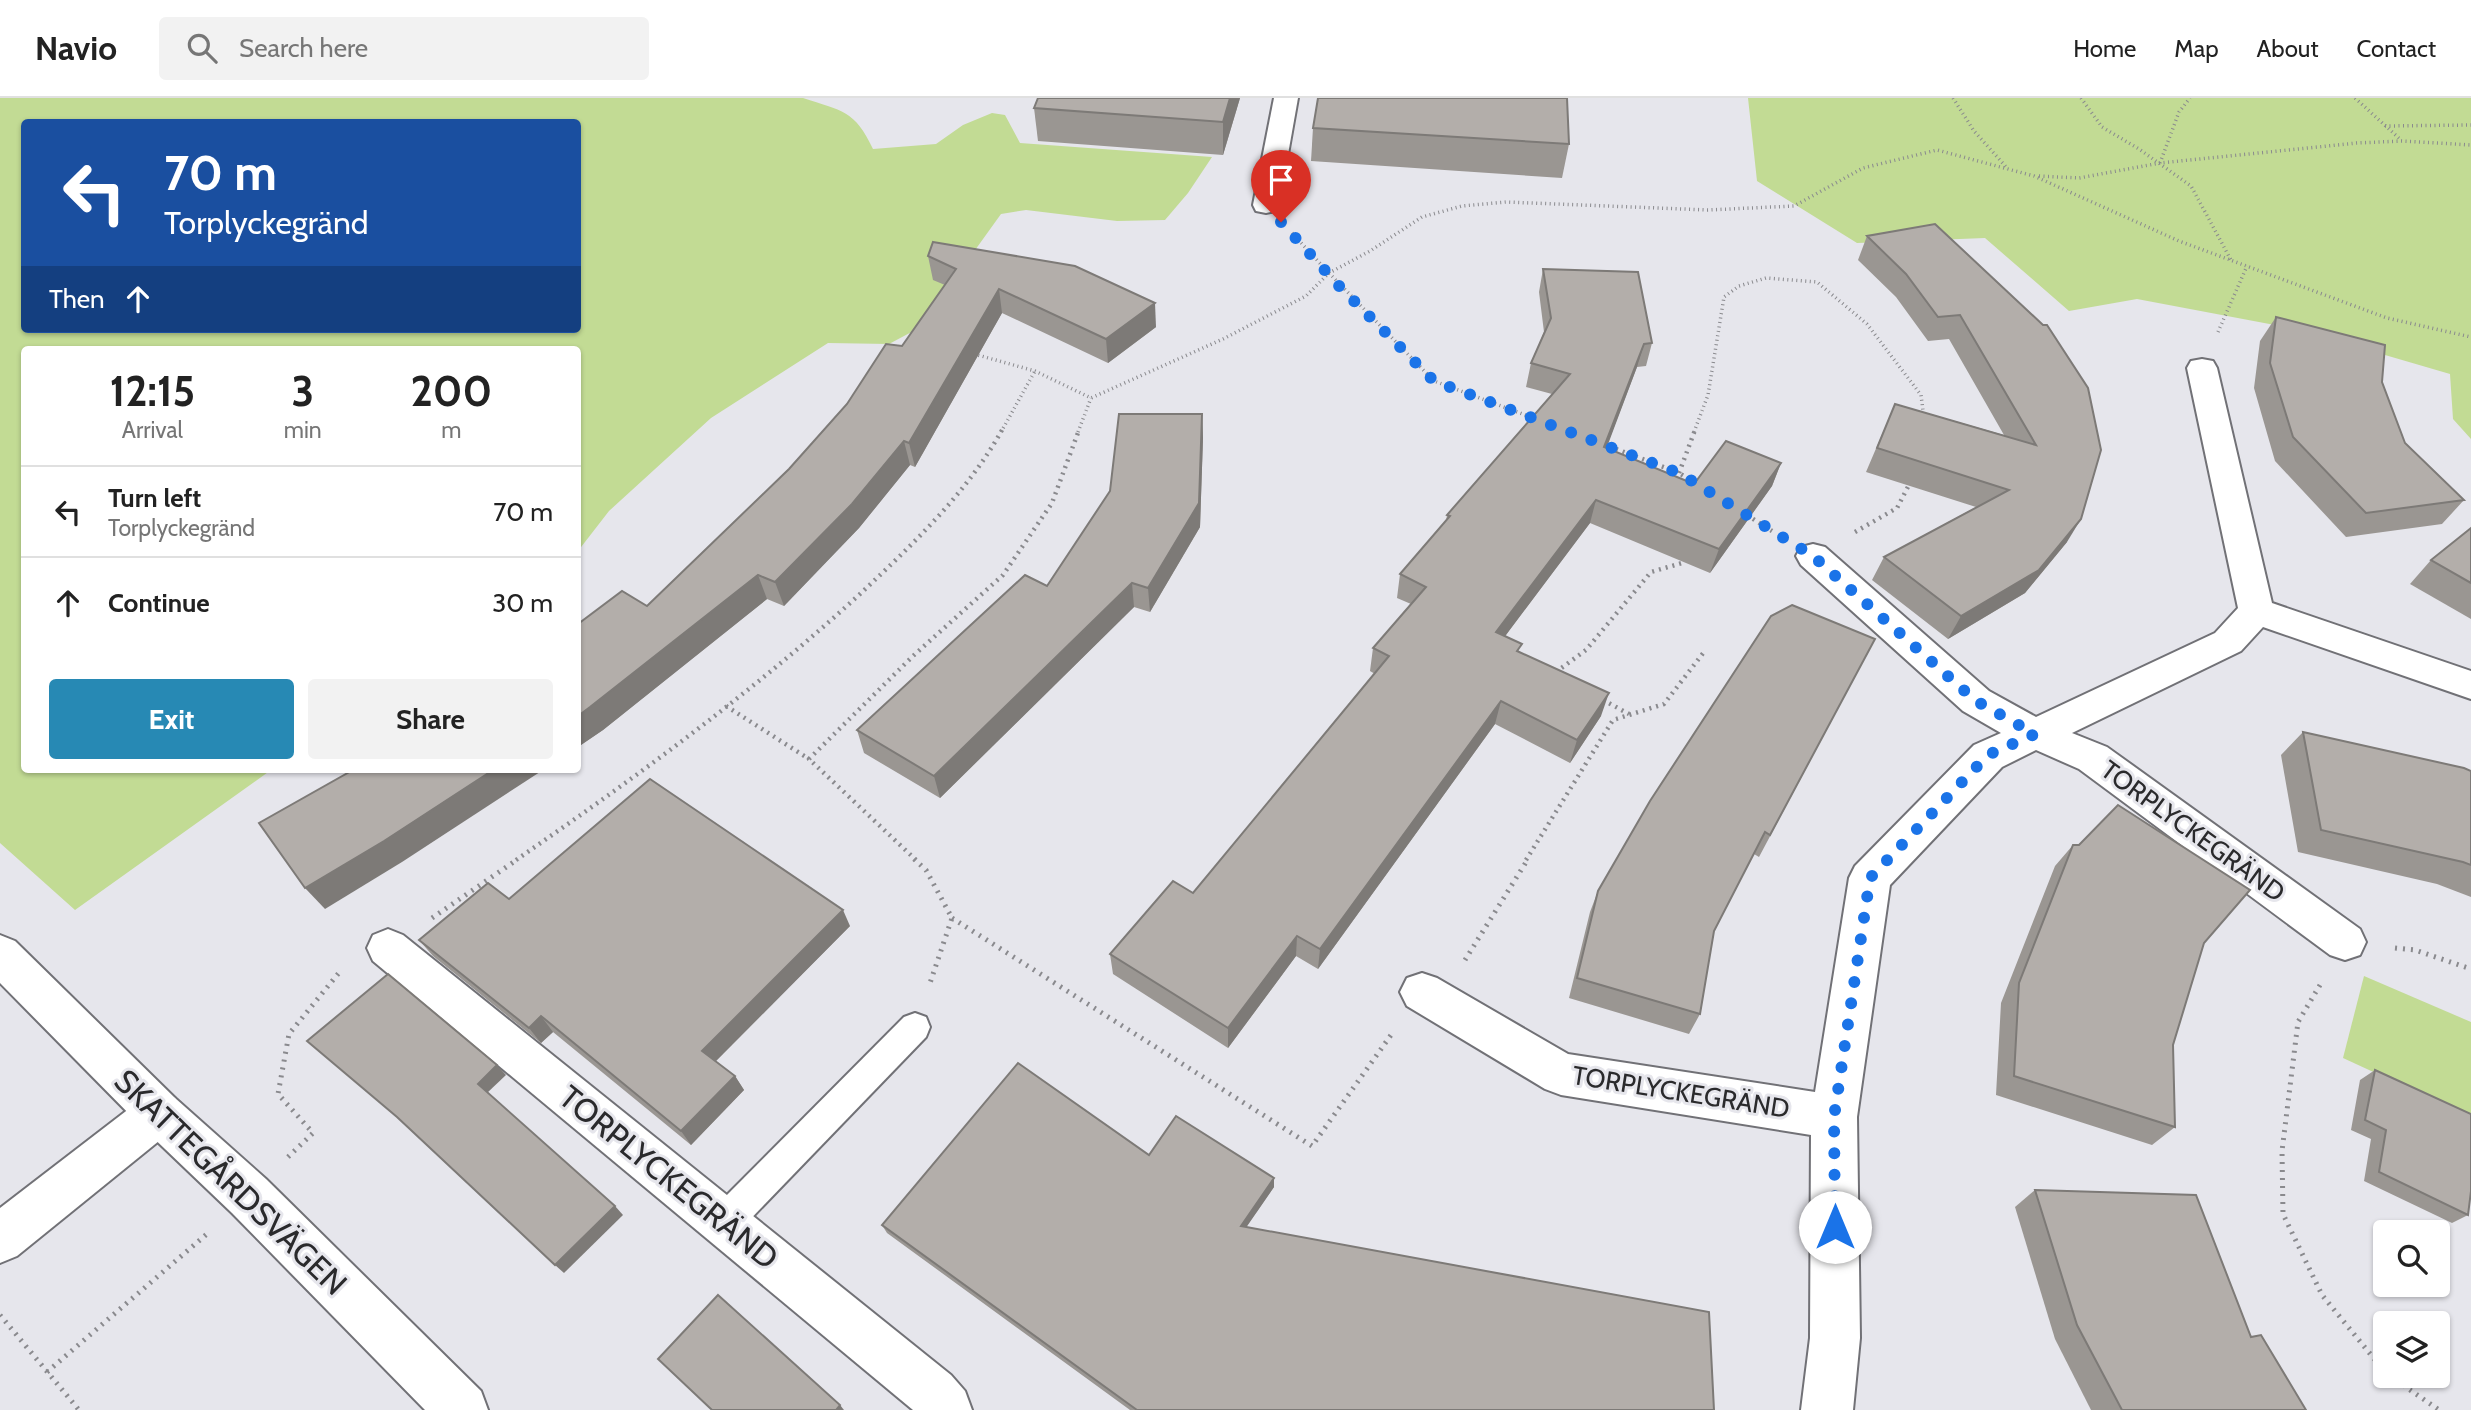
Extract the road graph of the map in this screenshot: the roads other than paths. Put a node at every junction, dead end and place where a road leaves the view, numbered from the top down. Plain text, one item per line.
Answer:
1 (1286, 98) edge
2 (1265, 205) road end
3 (2202, 368) road end
4 (1813, 556) road end
5 (2256, 611) junction
6 (2471, 685) edge
7 (2035, 734) junction
8 (2345, 942) road end
9 (388, 948) road end
10 (0, 954) edge
11 (1431, 997) road end
12 (915, 1027) road end
13 (159, 1113) junction
14 (1834, 1117) junction
15 (724, 1222) junction
16 (0, 1239) edge
17 (462, 1410) edge
18 (946, 1410) edge
19 (1826, 1410) edge

1 - 2 street
3 - 5 street
4 - 7 street, TORPLYCKEGRÄND
5 - 6 street
5 - 7 street
7 - 8 street, TORPLYCKEGRÄND
7 - 14 street
9 - 15 street, TORPLYCKEGRÄND
10 - 13 street, SKATTEGÅRDSVÄGEN
11 - 14 street, TORPLYCKEGRÄND
12 - 15 lane
13 - 16 street
13 - 17 street, SKATTEGÅRDSVÄGEN
14 - 19 street
15 - 18 street, TORPLYCKEGRÄND

